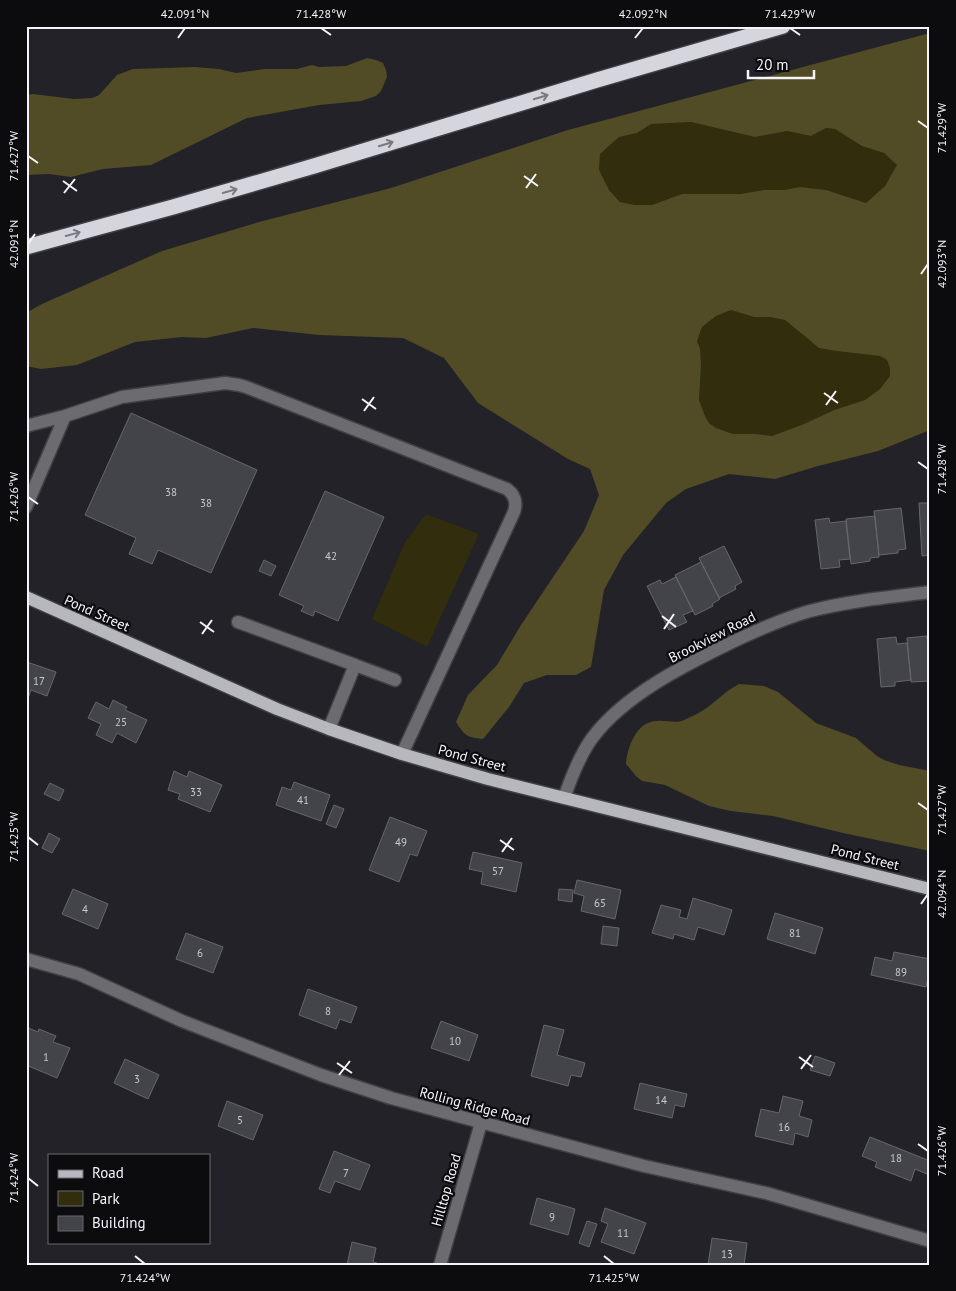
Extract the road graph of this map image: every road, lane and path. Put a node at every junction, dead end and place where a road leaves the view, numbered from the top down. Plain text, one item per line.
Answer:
1 (784, 26) edge
2 (28, 246) edge
3 (65, 416) junction
4 (26, 426) edge
5 (27, 505) edge
6 (930, 592) edge
7 (26, 598) edge
8 (238, 622) dead end
9 (355, 665) junction
10 (395, 680) dead end
11 (330, 729) junction
12 (402, 754) junction
13 (564, 798) junction
14 (930, 889) edge
15 (26, 959) edge
16 (481, 1123) junction
17 (930, 1241) edge
18 (440, 1265) edge

2 -> 1 highway
3 - 4 street
3 - 5 street
3 - 12 street
6 - 13 street, Brookview Road
7 - 11 main road, Pond Street
8 - 9 street
9 - 10 street
9 - 11 street
11 - 12 main road, Pond Street
12 - 13 main road, Pond Street
13 - 14 main road, Pond Street
15 - 16 street, Rolling Ridge Road
16 - 17 street, Rolling Ridge Road
16 - 18 street, Hilltop Road

